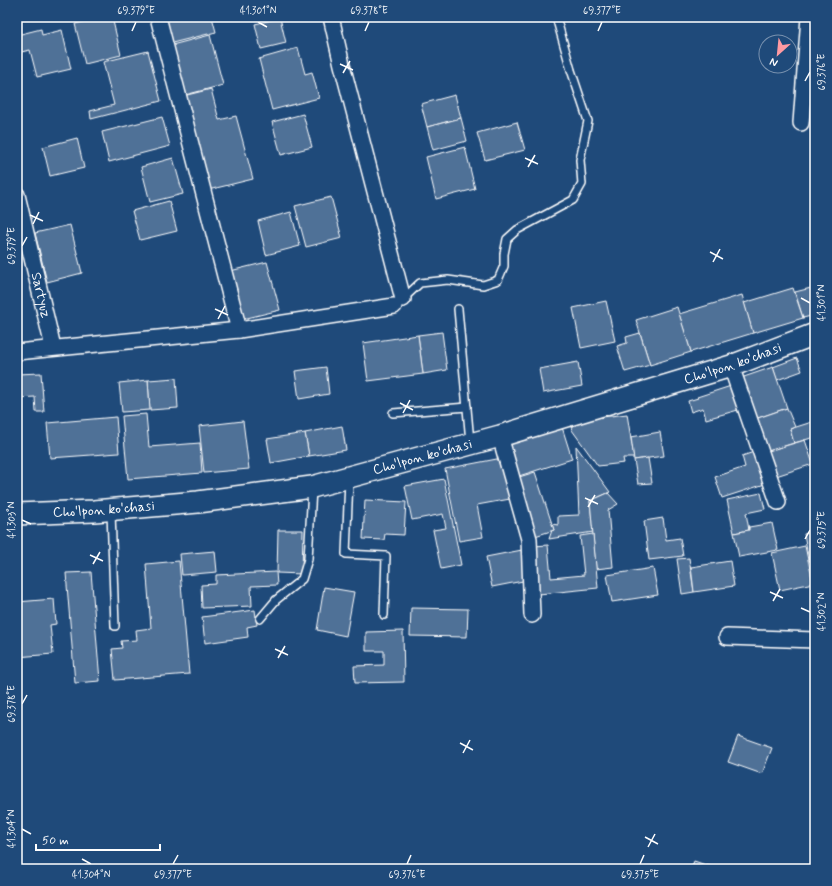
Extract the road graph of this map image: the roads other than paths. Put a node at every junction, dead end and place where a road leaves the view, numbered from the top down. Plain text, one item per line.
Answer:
1 (158, 17) edge
2 (332, 17) edge
3 (556, 17) edge
4 (811, 22) edge
5 (801, 123) dead end
6 (17, 196) edge
7 (398, 302) junction
8 (458, 309) dead end
9 (239, 330) junction
10 (815, 334) edge
11 (53, 347) junction
12 (17, 352) edge
13 (731, 366) junction
14 (467, 407) junction
15 (392, 413) dead end
16 (500, 436) junction
17 (471, 444) junction
18 (349, 476) junction
19 (312, 487) junction
20 (778, 502) dead end
21 (111, 509) junction
22 (17, 514) edge
23 (384, 615) dead end
24 (532, 615) dead end
25 (260, 619) dead end
26 (115, 626) dead end
27 (727, 637) dead end
28 (815, 640) edge

1 - 9 street
2 - 7 street
3 - 7 lane
4 - 5 street
6 - 11 street, Sartyuz
7 - 9 street
8 - 14 lane
9 - 11 street
10 - 13 main road, Cho'lpon ko'chasi
11 - 12 street
13 - 16 main road, Cho'lpon ko'chasi
13 - 20 street
14 - 15 lane
14 - 17 lane
16 - 17 main road, Cho'lpon ko'chasi
16 - 24 street
17 - 18 main road, Cho'lpon ko'chasi
18 - 19 main road, Cho'lpon ko'chasi
18 - 23 lane
19 - 21 main road, Cho'lpon ko'chasi
19 - 25 lane
21 - 22 main road, Cho'lpon ko'chasi
21 - 26 lane
27 - 28 street

